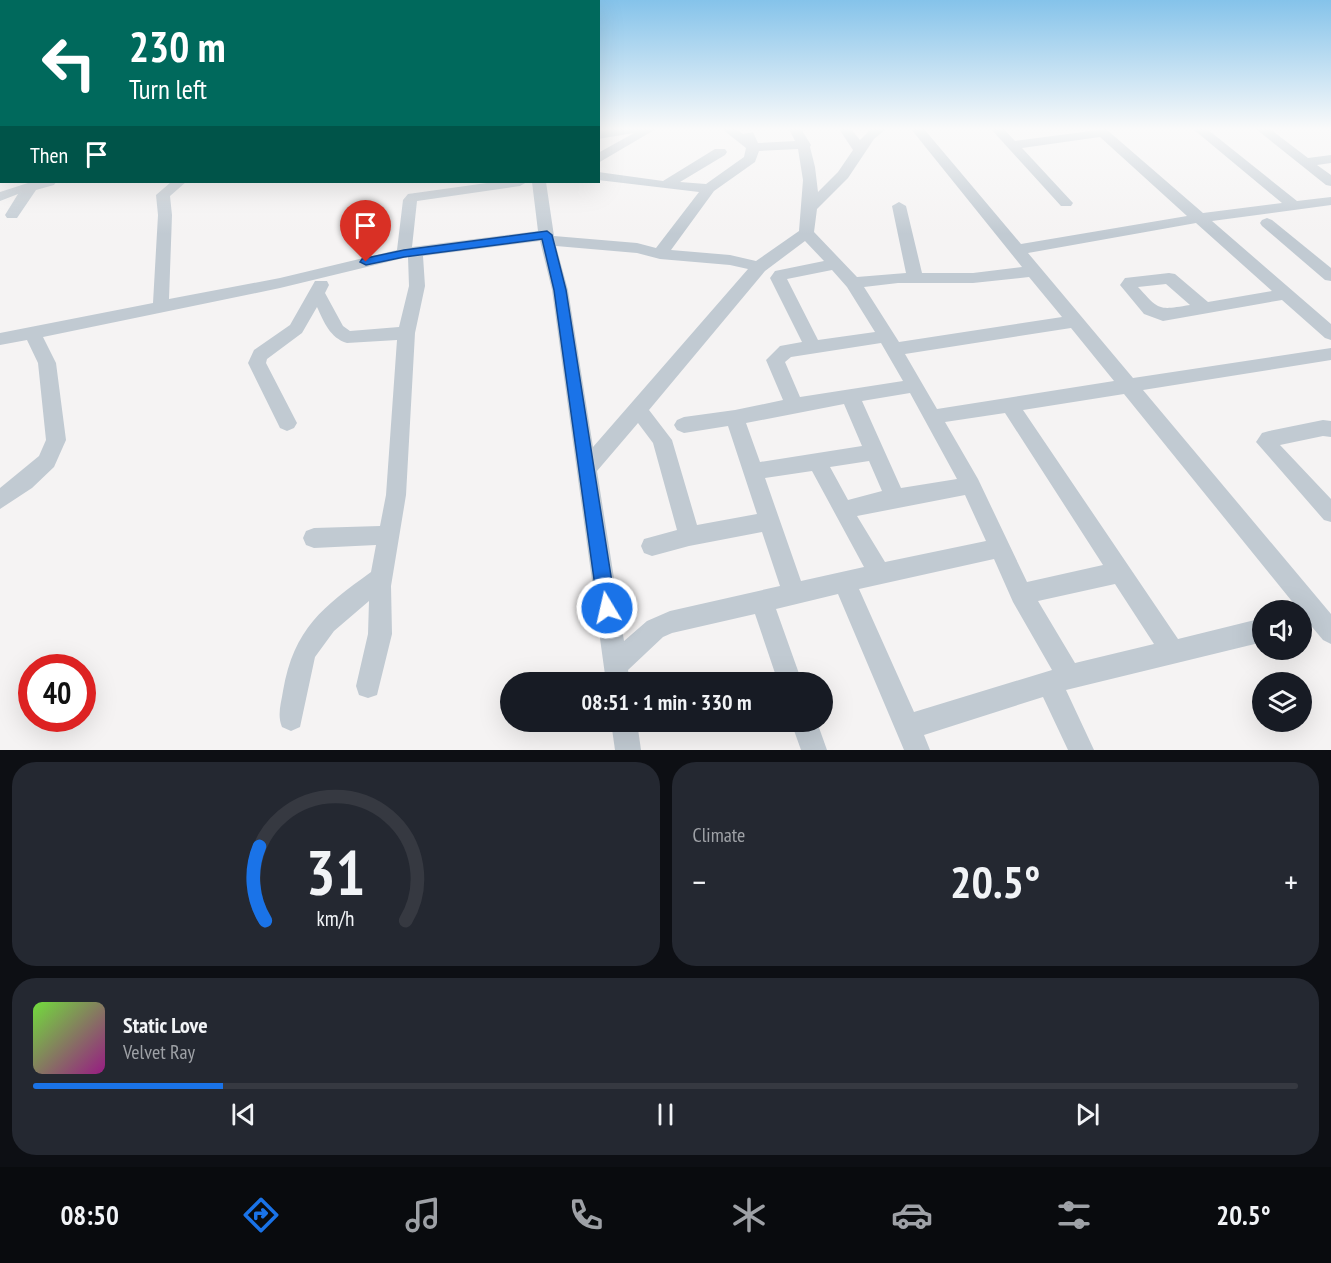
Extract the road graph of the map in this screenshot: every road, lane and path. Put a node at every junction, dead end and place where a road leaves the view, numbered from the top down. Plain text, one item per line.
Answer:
1 (700, 164) edge
2 (743, 164) edge
3 (808, 164) edge
4 (850, 164) edge
5 (946, 164) edge
6 (1030, 164) edge
7 (1138, 164) edge
8 (1242, 164) edge
9 (1308, 164) edge
10 (600, 176) edge
11 (1331, 182) edge
12 (44, 183) edge
13 (178, 183) edge
14 (513, 183) edge
15 (539, 183) edge
16 (665, 185) junction
17 (31, 186) junction
18 (709, 188) junction
19 (0, 197) edge
20 (1066, 203) dead end
21 (1329, 203) edge
22 (1293, 205) junction
23 (812, 206) junction
24 (899, 206) dead end
25 (12, 215) dead end
26 (1199, 218) junction
27 (1267, 223) dead end
28 (806, 233) junction
29 (547, 237) junction
30 (1017, 250) junction
31 (409, 253) junction
32 (660, 254) junction
33 (837, 264) junction
34 (759, 267) junction
35 (329, 270) junction
36 (1032, 272) junction
37 (1331, 276) edge
38 (915, 278) junction
39 (853, 283) junction
40 (317, 293) junction
41 (1284, 294) junction
42 (161, 306) junction
43 (1205, 308) dead end
44 (1076, 321) junction
45 (32, 332) junction
46 (406, 333) junction
47 (1331, 334) edge
48 (0, 339) edge
49 (891, 342) junction
50 (813, 347) junction
51 (1331, 354) edge
52 (1127, 385) junction
53 (913, 386) junction
54 (850, 396) junction
55 (794, 405) junction
56 (1010, 405) junction
57 (638, 410) junction
58 (931, 417) junction
59 (735, 418) junction
60 (287, 423) dead end
61 (684, 425) dead end
62 (1331, 429) edge
63 (874, 452) junction
64 (817, 461) junction
65 (586, 469) junction
66 (753, 472) junction
67 (971, 485) junction
68 (895, 498) junction
69 (0, 500) edge
70 (843, 512) junction
71 (1331, 513) edge
72 (770, 521) junction
73 (389, 535) junction
74 (689, 536) junction
75 (314, 538) dead end
76 (652, 546) dead end
77 (999, 548) junction
78 (1120, 572) junction
79 (879, 573) junction
80 (381, 578) junction
81 (845, 583) junction
82 (794, 594) junction
83 (1021, 594) junction
84 (762, 601) junction
85 (1317, 623) edge
86 (1252, 633) edge
87 (1173, 652) junction
88 (617, 672) edge
89 (619, 672) edge
90 (787, 672) edge
91 (1059, 680) junction
92 (368, 686) dead end
93 (291, 718) dead end
94 (907, 727) junction
95 (625, 732) edge
96 (808, 732) edge
97 (628, 750) edge
98 (814, 750) edge
99 (917, 750) edge
100 (1081, 750) edge

1 - 16 street
2 - 18 street
3 - 23 street
4 - 23 street
5 - 30 street
6 - 20 street
7 - 26 street
8 - 22 street
9 - 11 street
10 - 16 street
12 - 17 street
13 - 42 street
14 - 31 street
15 - 29 street
16 - 18 street
17 - 19 street
17 - 25 street
18 - 32 street
21 - 22 street
22 - 26 street
23 - 28 street
24 - 38 street
26 - 30 street
26 - 41 street
27 - 37 street
28 - 33 street
28 - 34 street
29 - 31 street
29 - 32 street
29 - 65 street
30 - 36 street
31 - 35 street
31 - 46 street
32 - 34 street
33 - 39 street
33 - 50 street
34 - 57 street
35 - 40 street
35 - 42 street
36 - 38 street
36 - 44 street
38 - 39 street
39 - 49 street
40 - 46 street
40 - 60 street
41 - 43 street
41 - 47 street
42 - 45 street
44 - 49 street
44 - 52 street
45 - 48 street
45 - 69 street
46 - 73 street
49 - 50 street
49 - 53 street
50 - 55 street
51 - 52 street
52 - 56 street
52 - 85 street
53 - 54 street
53 - 58 street
54 - 55 street
54 - 63 street
55 - 59 street
56 - 58 street
56 - 78 street
57 - 65 street
57 - 74 street
58 - 67 street
59 - 61 street
59 - 66 street
62 - 71 street
63 - 64 street
63 - 68 street
64 - 66 street
64 - 70 street
65 - 88 street
66 - 72 street
67 - 68 street
67 - 77 street
68 - 70 street
70 - 79 street
72 - 74 street
72 - 82 street
73 - 75 street
73 - 80 street
74 - 76 street
77 - 79 street
77 - 83 street
78 - 83 street
78 - 87 street
79 - 81 street
80 - 92 street
80 - 93 street
81 - 82 street
81 - 94 street
82 - 84 street
83 - 91 street
84 - 89 street
84 - 90 street
86 - 87 street
87 - 91 street
91 - 94 street
91 - 100 street
94 - 99 street
95 - 97 street
96 - 98 street

